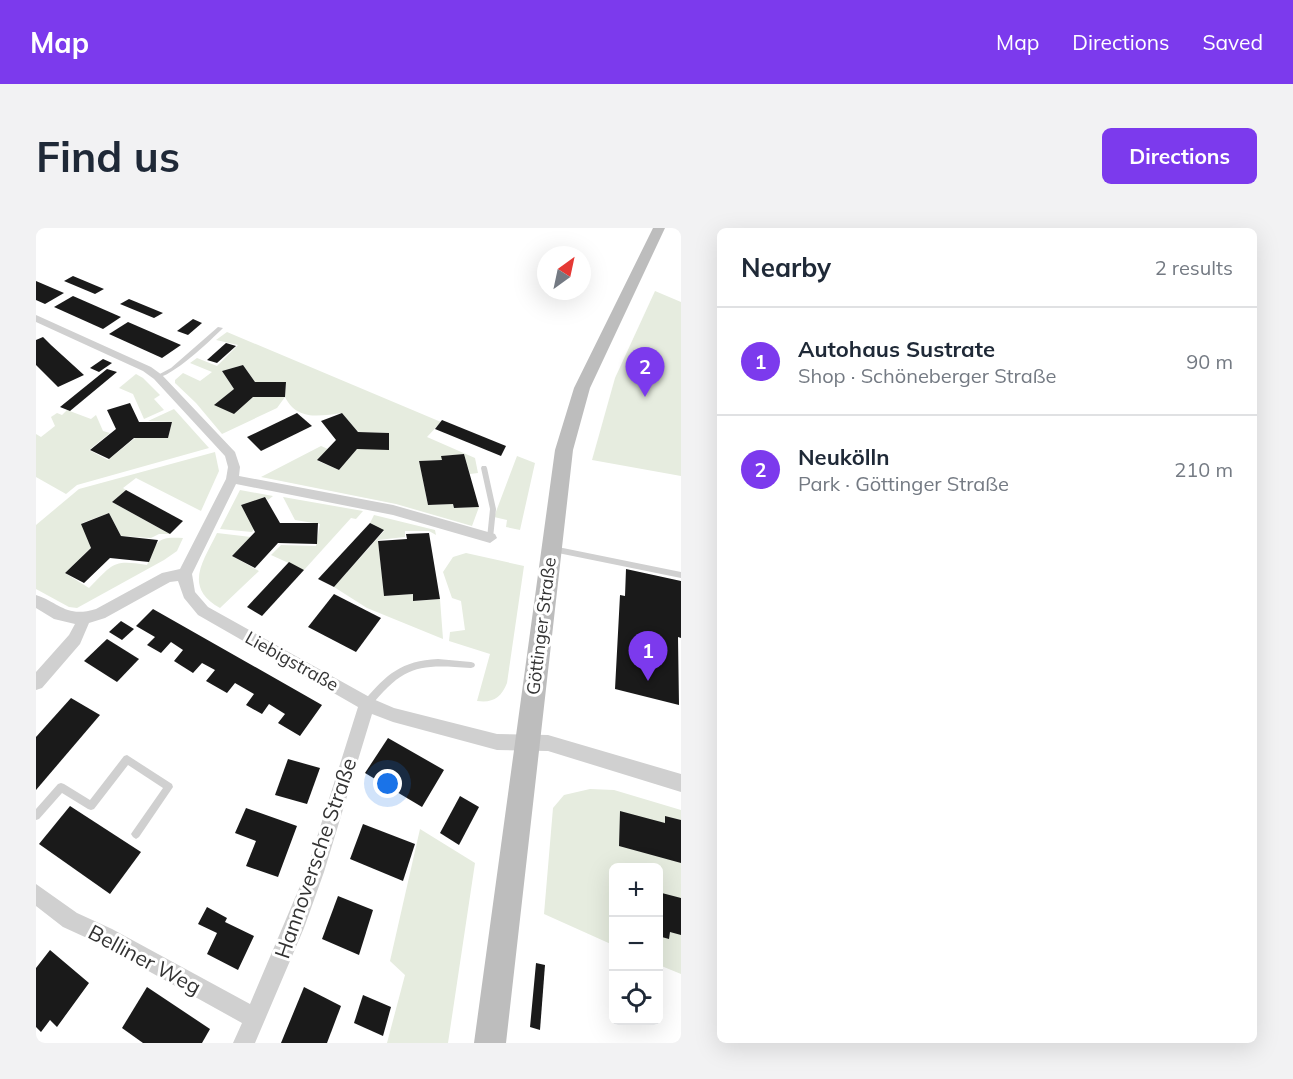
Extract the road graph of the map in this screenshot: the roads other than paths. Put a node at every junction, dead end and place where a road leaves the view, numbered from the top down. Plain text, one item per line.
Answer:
1 (659, 228) edge
2 (36, 318) edge
3 (220, 328) dead end
4 (158, 377) junction
5 (484, 468) dead end
6 (232, 479) junction
7 (490, 538) joint
8 (551, 549) junction
9 (185, 574) junction
10 (681, 575) edge
11 (36, 601) edge
12 (84, 620) junction
13 (471, 665) dead end
14 (36, 683) edge
15 (367, 704) junction
16 (526, 743) junction
17 (681, 783) edge
18 (36, 816) edge
19 (136, 834) dead end
20 (36, 894) edge
21 (256, 1019) junction
22 (244, 1043) edge
23 (490, 1043) edge

1 - 8 street, Göttinger Straße
2 - 4 street
3 - 4 lane
4 - 6 street
5 - 7 lane
6 - 7 street
6 - 9 street
8 - 10 lane
8 - 16 street, Göttinger Straße
9 - 12 street
9 - 15 street, Liebigstraße
11 - 12 street
12 - 14 street
13 - 15 lane
15 - 16 street, Liebigstraße
15 - 21 street, Hannoversche Straße
16 - 17 street, Liebigstraße
16 - 23 street, Göttinger Straße
18 - 19 lane
20 - 21 street, Belliner Weg
21 - 22 street, Hannoversche Straße

